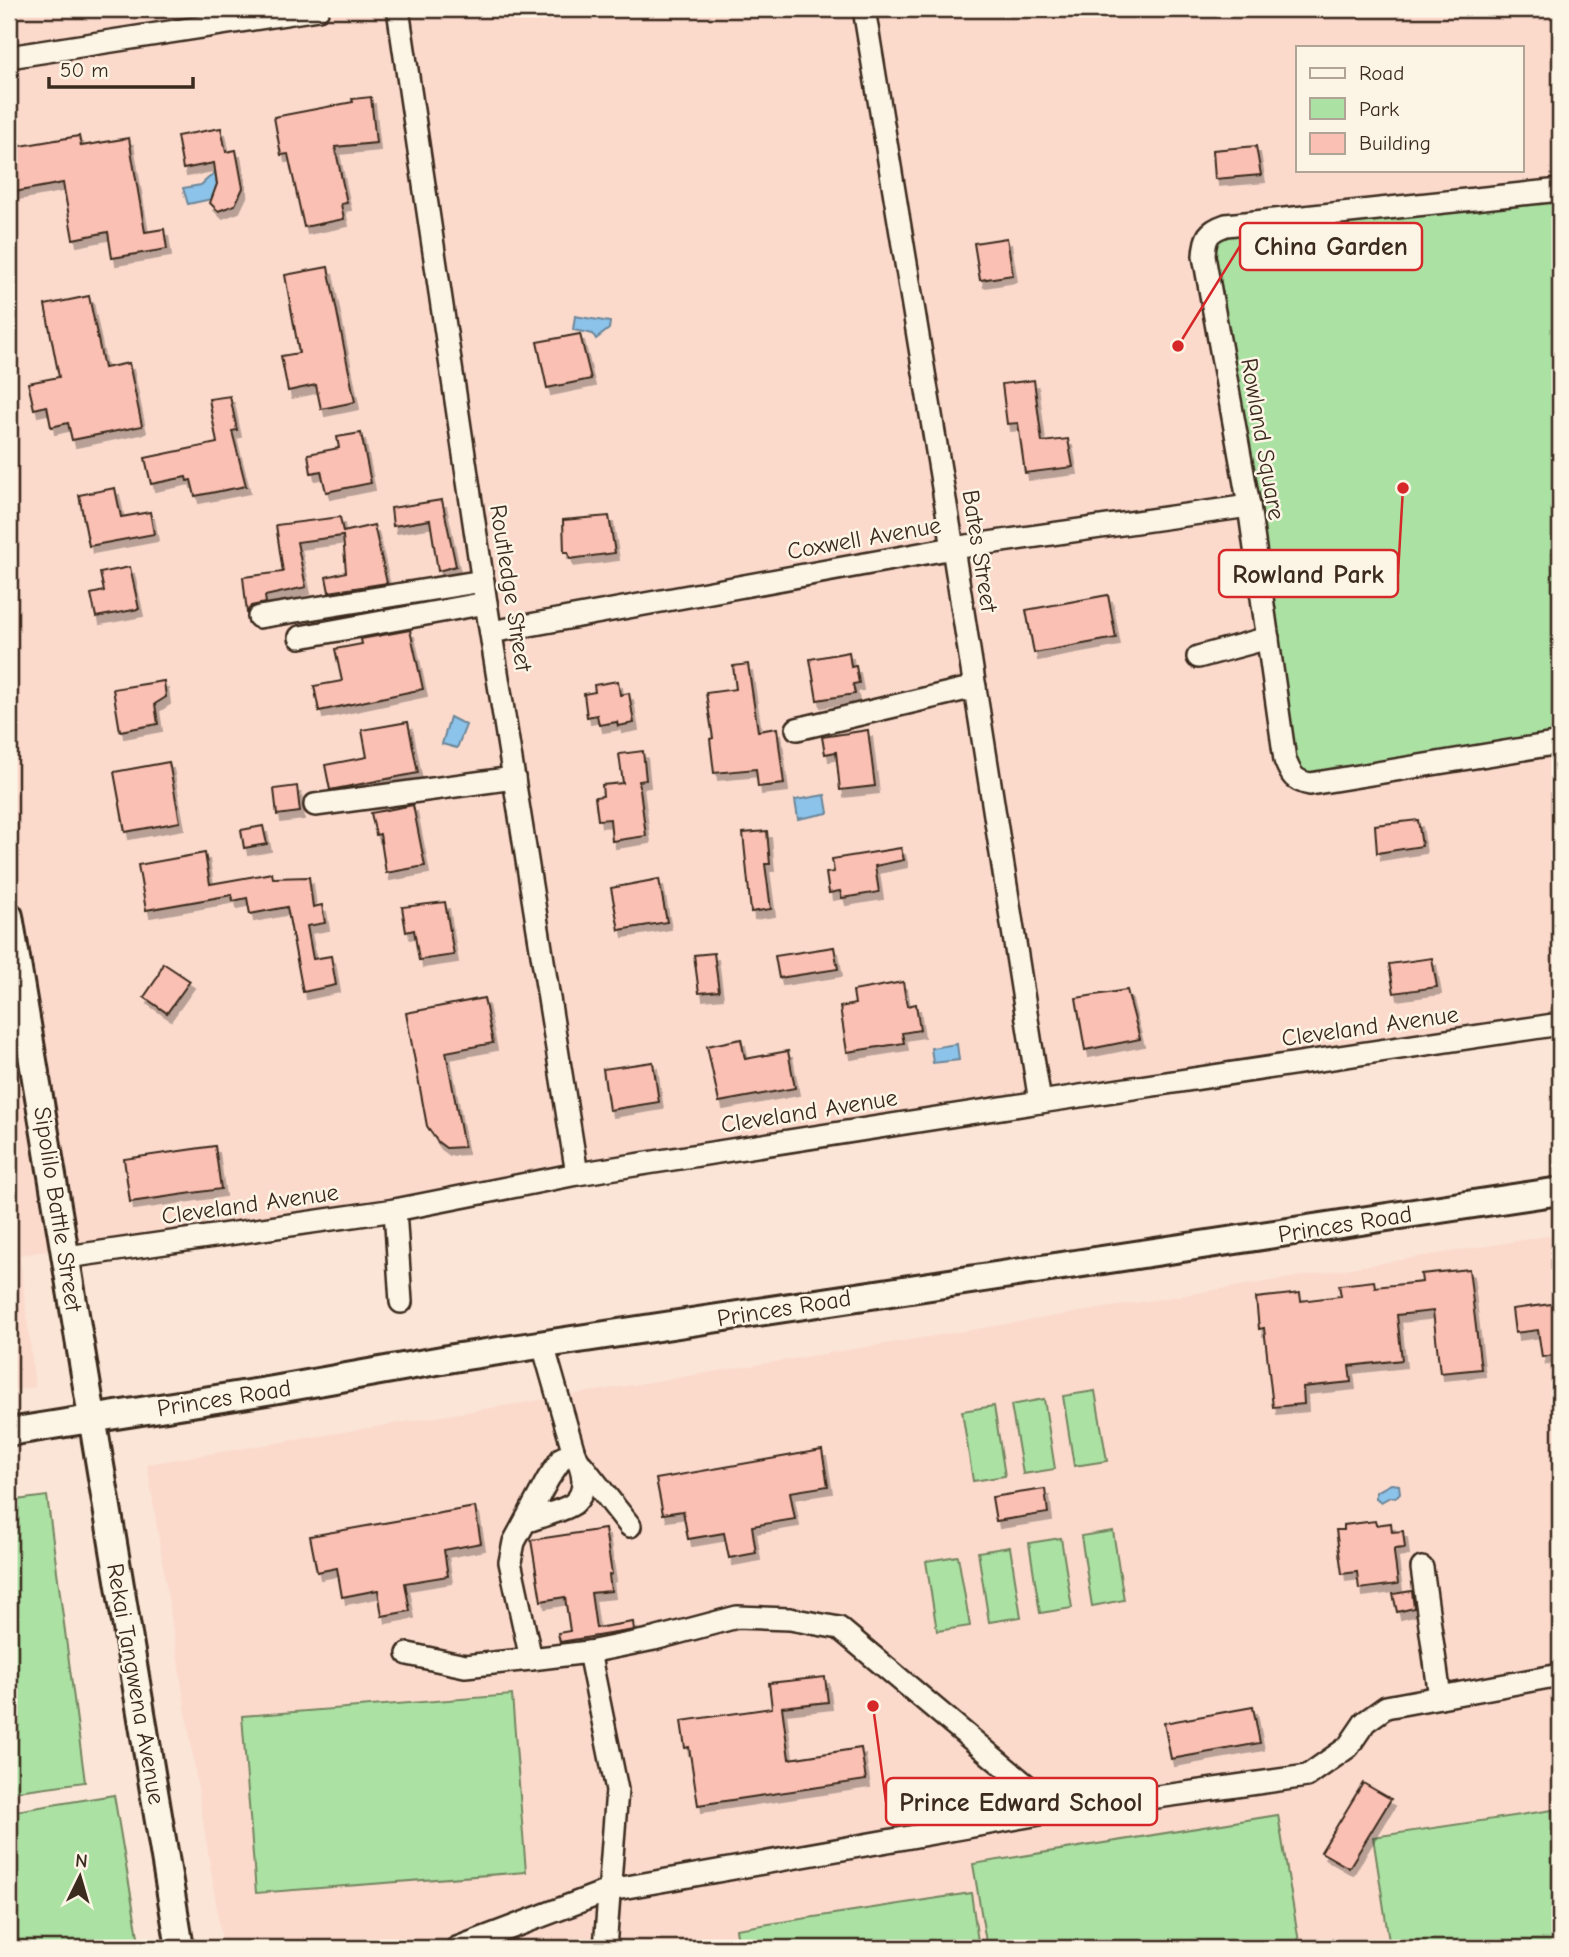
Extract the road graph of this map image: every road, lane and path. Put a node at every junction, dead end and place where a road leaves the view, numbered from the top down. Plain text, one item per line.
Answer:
1 (318, 9) edge
2 (398, 9) edge
3 (864, 9) edge
4 (9, 57) edge
5 (1560, 190) edge
6 (1249, 506) junction
7 (953, 548) junction
8 (483, 581) junction
9 (486, 603) junction
10 (259, 617) dead end
11 (491, 632) junction
12 (300, 637) dead end
13 (1268, 638) junction
14 (1198, 657) dead end
15 (975, 687) junction
16 (797, 729) dead end
17 (1560, 743) edge
18 (514, 778) junction
19 (315, 805) dead end
20 (9, 916) edge
21 (1560, 1024) edge
22 (1040, 1102) junction
23 (577, 1174) junction
24 (1560, 1191) edge
25 (395, 1210) junction
26 (67, 1257) junction
27 (401, 1302) dead end
28 (543, 1345) junction
29 (91, 1420) junction
30 (9, 1432) edge
31 (578, 1459) junction
32 (525, 1522) junction
33 (631, 1526) dead end
34 (1422, 1568) dead end
35 (589, 1652) junction
36 (408, 1654) dead end
37 (531, 1659) junction
38 (1560, 1675) edge
39 (1440, 1697) junction
40 (1057, 1811) junction
41 (610, 1890) junction
42 (180, 1948) edge
43 (457, 1948) edge
44 (606, 1948) edge

1 - 4 street
2 - 8 street, Routledge Street
3 - 7 street, Bates Street
5 - 6 street, Rowland Square
6 - 7 street, Coxwell Avenue
6 - 13 street, Rowland Square
7 - 11 street, Coxwell Avenue
7 - 15 street, Bates Street
8 - 9 street, Routledge Street
8 - 10 street
9 - 11 street, Routledge Street
9 - 12 street
11 - 18 street, Routledge Street
13 - 14 street
13 - 17 street, Rowland Square
15 - 16 street
15 - 22 street, Bates Street
18 - 19 street
18 - 23 street, Routledge Street
20 - 26 main road, Sipolilo Battle Street
21 - 22 street, Cleveland Avenue
22 - 23 street, Cleveland Avenue
23 - 25 street, Cleveland Avenue
24 - 28 main road, Princes Road
25 - 26 street, Cleveland Avenue
25 - 27 street
26 - 29 main road, Sipolilo Battle Street
28 - 29 main road, Princes Road
28 - 31 street
29 - 30 main road, Princes Road
29 - 42 main road, Rekai Tangwena Avenue
31 - 32 street
31 - 32 street
31 - 33 street
32 - 37 street
34 - 39 street
35 - 37 street
35 - 40 street
35 - 41 street
36 - 37 street
38 - 39 street
39 - 40 street
40 - 41 street
41 - 43 street
41 - 44 street

